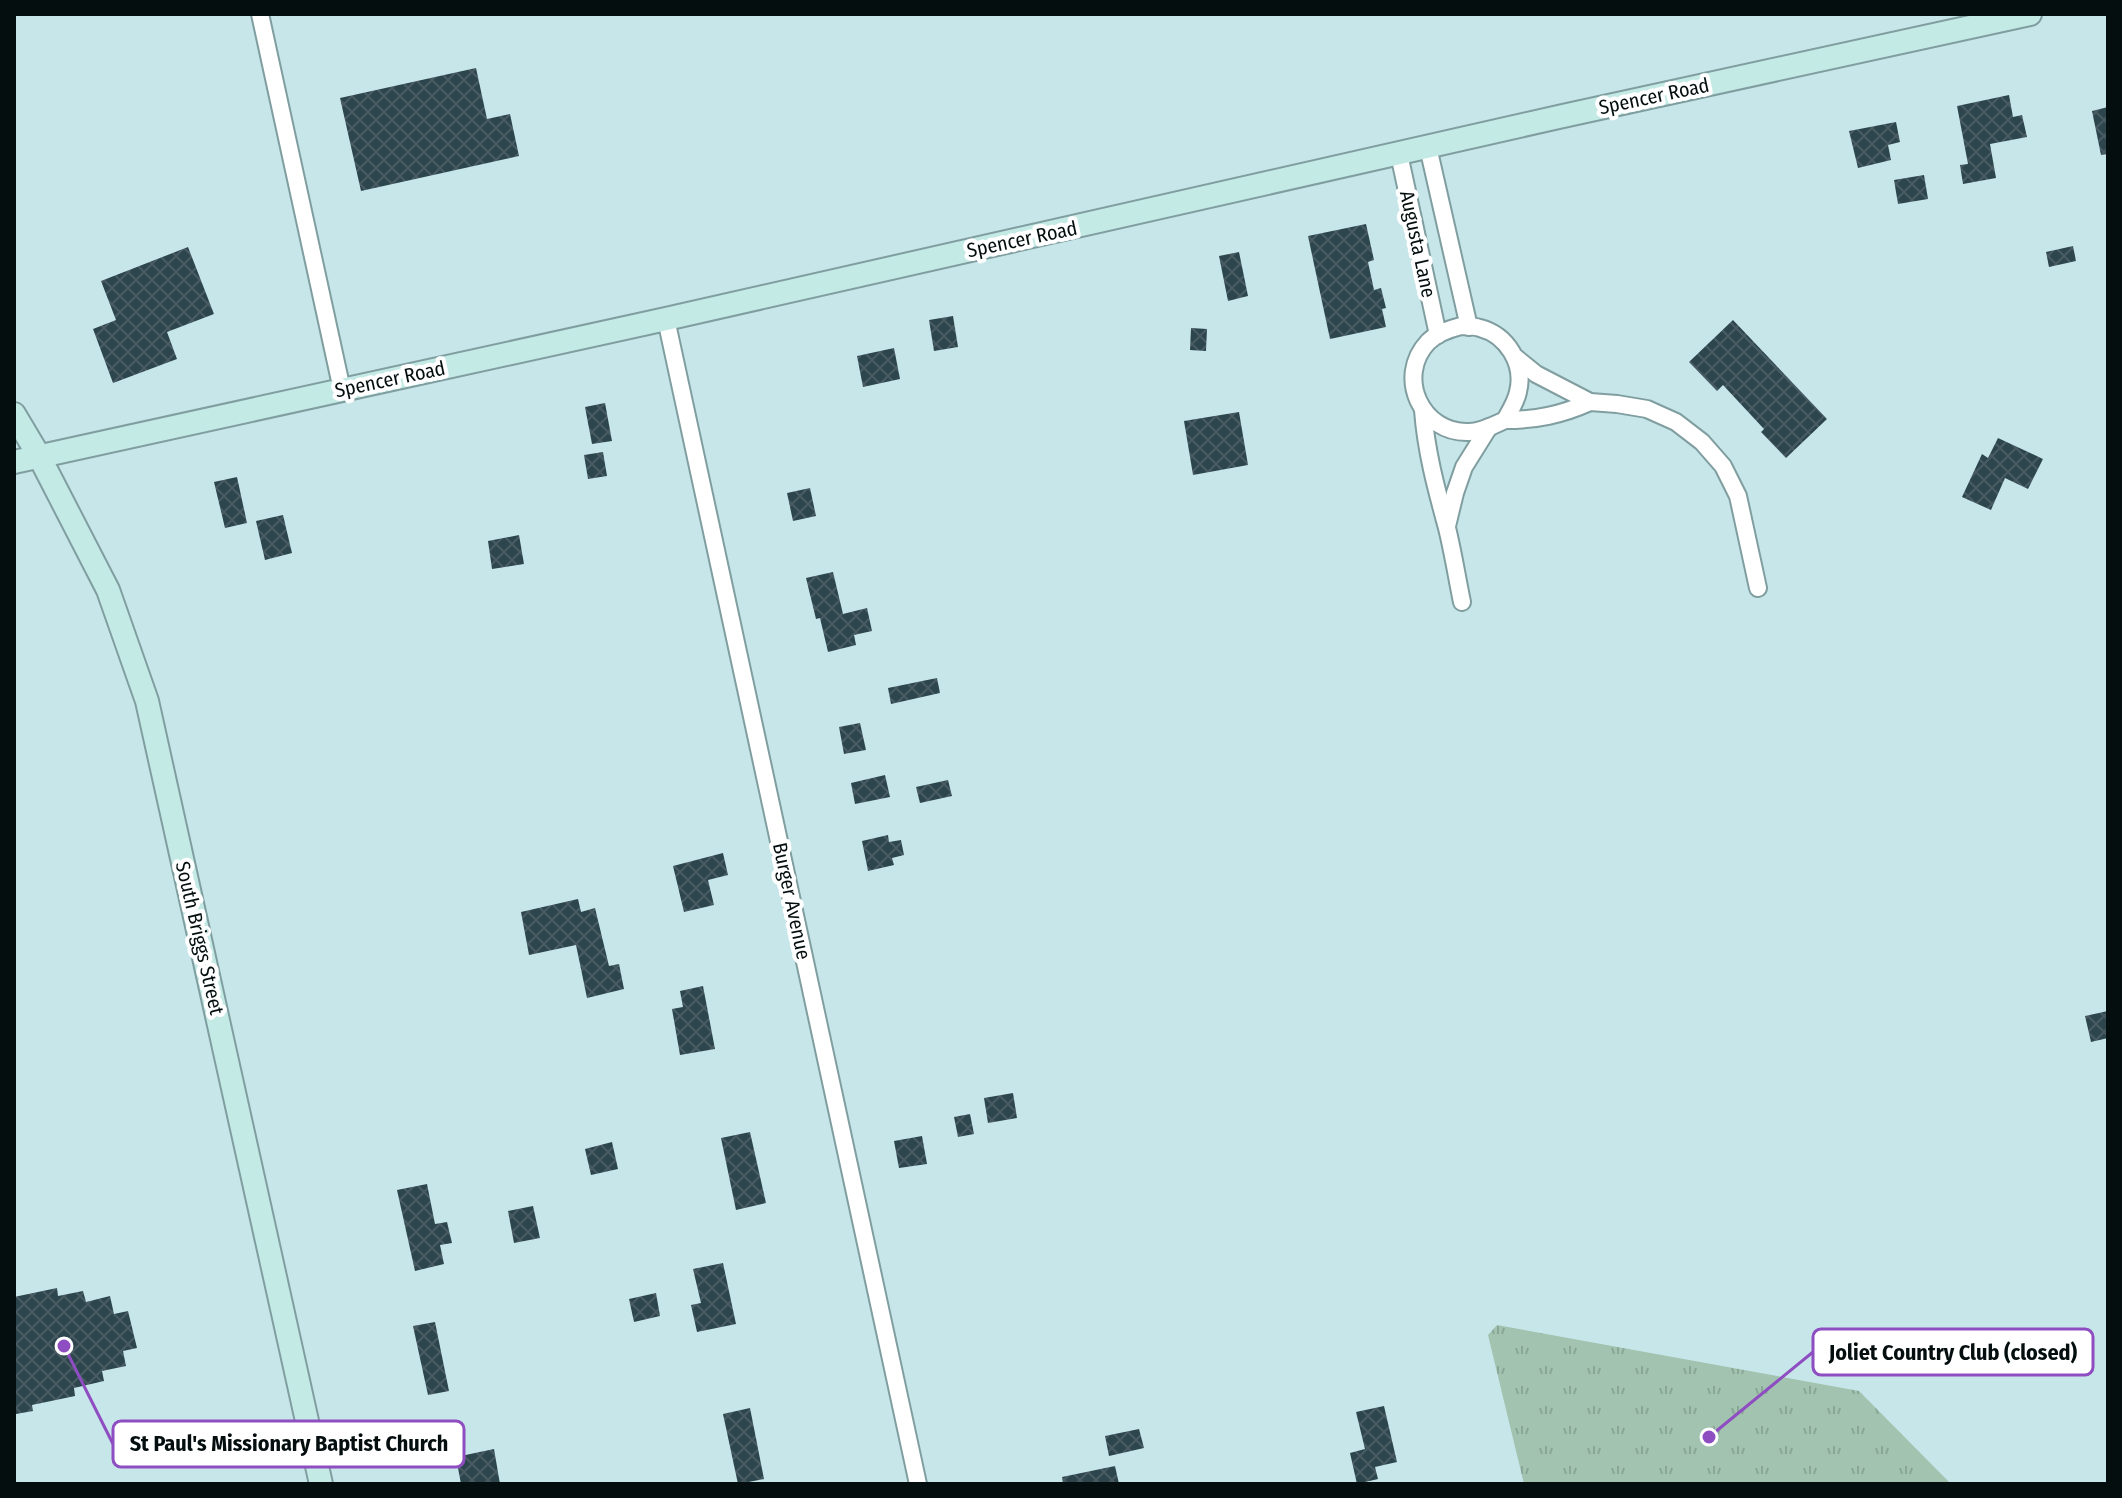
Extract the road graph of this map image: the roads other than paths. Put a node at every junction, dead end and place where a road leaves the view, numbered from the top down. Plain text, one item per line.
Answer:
1 (260, 14) edge
2 (2030, 14) edge
3 (1428, 147) junction
4 (1399, 154) junction
5 (666, 319) junction
6 (1469, 327) junction
7 (1438, 335) junction
8 (1515, 357) junction
9 (342, 390) junction
10 (1590, 402) junction
11 (1423, 410) junction
12 (14, 414) edge
13 (1497, 424) junction
14 (39, 456) junction
15 (14, 462) edge
16 (1447, 528) junction
17 (1758, 588) dead end
18 (1462, 602) dead end
19 (321, 1484) edge
20 (918, 1484) edge

1 - 9 street
2 - 3 street, Spencer Road
3 - 4 street, Spencer Road
3 - 6 street, Augusta Lane
4 - 5 street, Spencer Road
4 - 7 street, Augusta Lane
5 - 9 street, Spencer Road
5 - 20 street, Burger Avenue
6 - 7 street
6 - 8 street
7 - 11 street
8 - 10 street
8 - 13 street
9 - 14 street, Spencer Road
10 - 13 street
10 - 17 street
11 - 13 street
11 - 16 street
12 - 14 street, South Briggs Street
13 - 16 street
14 - 15 street, Spencer Road
14 - 19 street, South Briggs Street
16 - 18 street

